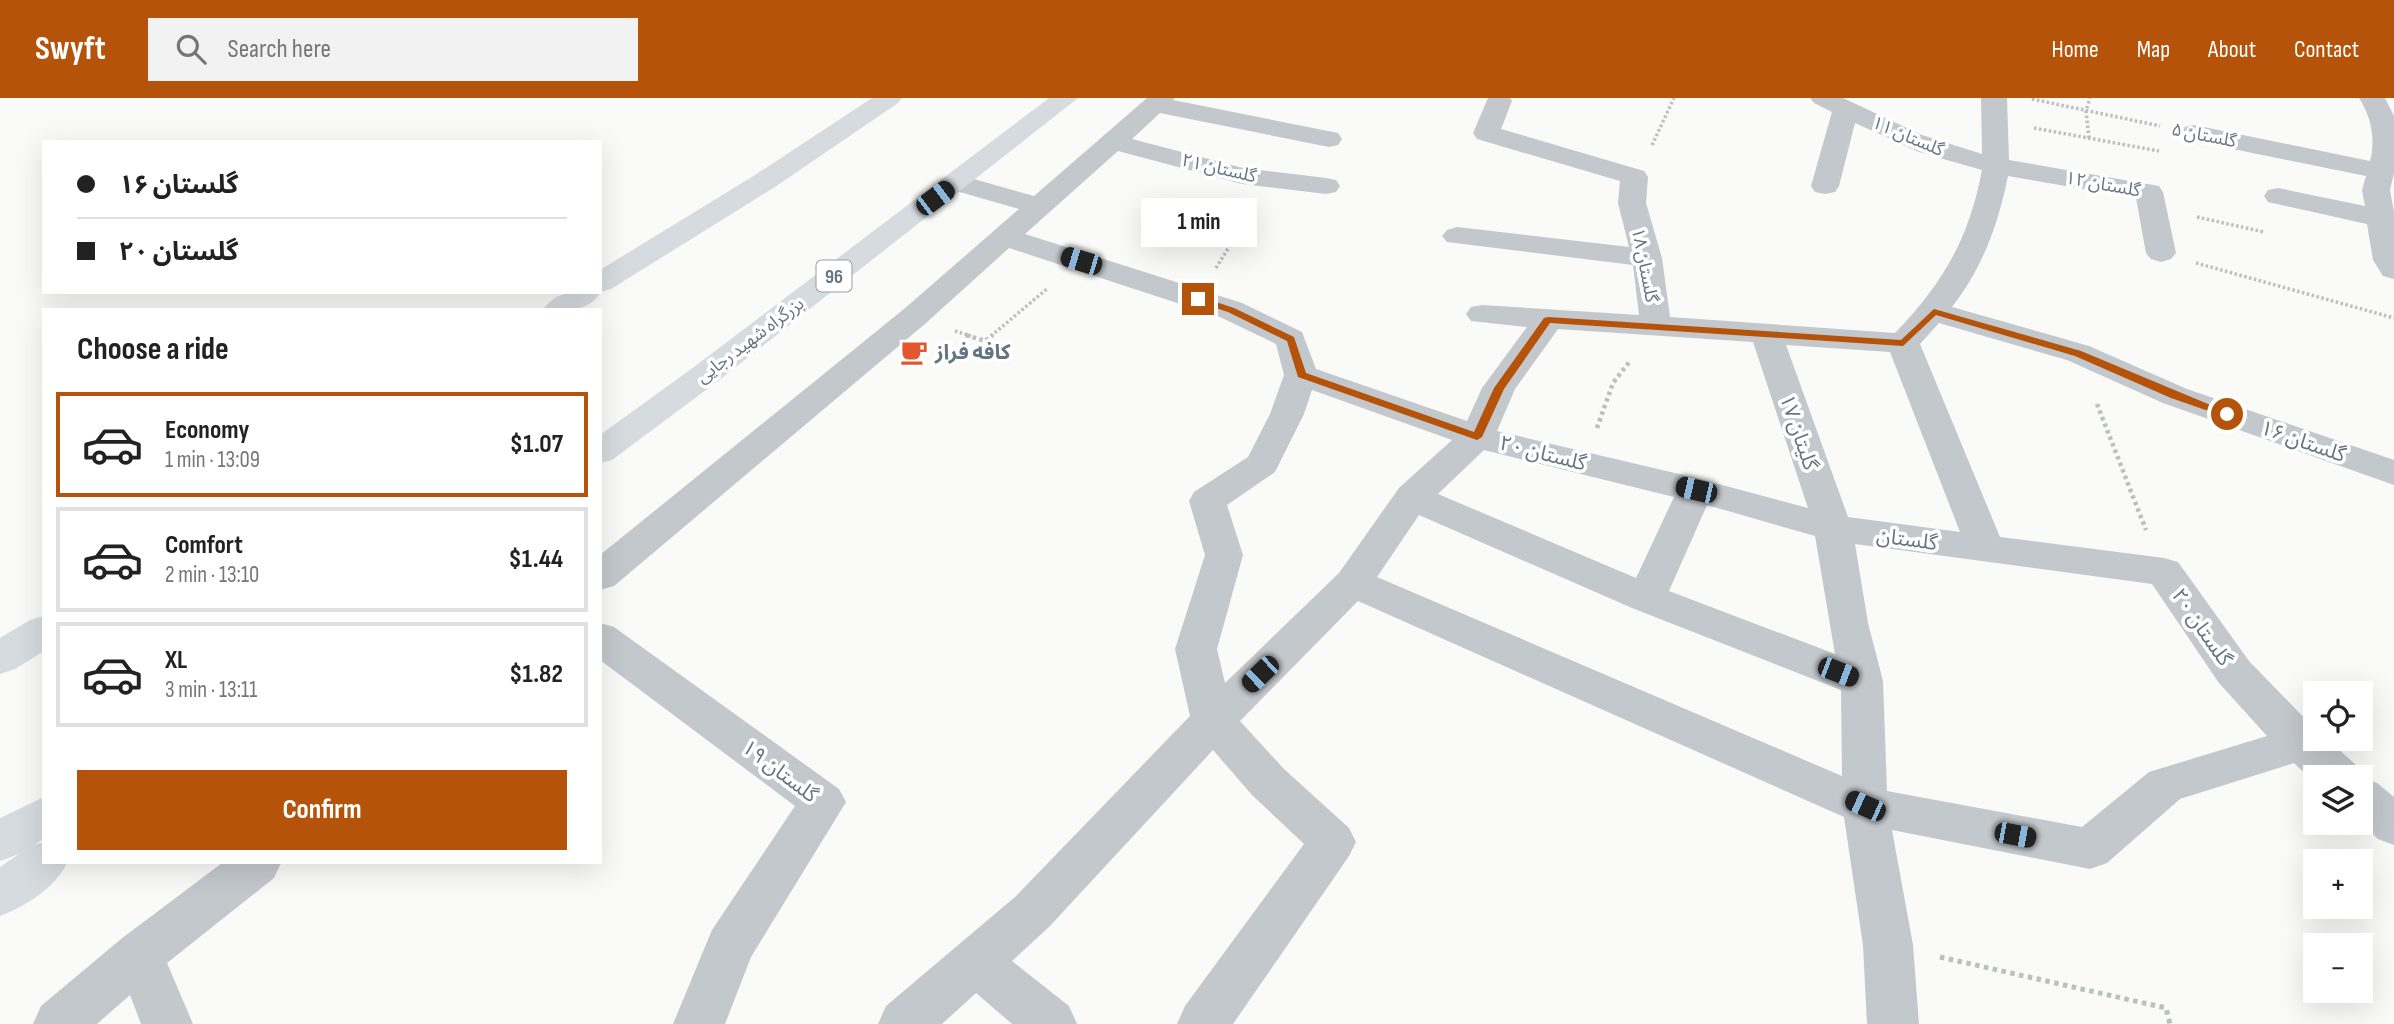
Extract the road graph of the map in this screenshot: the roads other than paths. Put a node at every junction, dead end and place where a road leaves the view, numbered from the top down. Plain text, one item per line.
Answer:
1 (889, 98) edge
2 (1065, 98) edge
3 (2372, 98) edge
4 (1158, 101) edge
5 (1499, 101) dead end
6 (1834, 103) edge
7 (1993, 109) edge
8 (2194, 133) road end
9 (1329, 139) dead end
10 (1114, 142) junction
11 (2387, 156) edge
12 (1996, 165) junction
13 (956, 182) junction
14 (1325, 186) dead end
15 (1825, 186) dead end
16 (2278, 196) dead end
17 (1041, 207) junction
18 (2379, 218) junction
19 (1457, 236) dead end
20 (1006, 238) junction
21 (2161, 253) road end
22 (1647, 258) junction
23 (2394, 271) edge
24 (602, 282) edge
25 (583, 294) edge
26 (561, 308) edge
27 (1934, 312) junction
28 (1482, 314) dead end
29 (1548, 320) junction
30 (1656, 327) junction
31 (1766, 334) junction
32 (1903, 343) junction
33 (1301, 375) junction
34 (1477, 437) junction
35 (602, 450) edge
36 (2391, 465) edge
37 (1696, 490) junction
38 (1412, 497) junction
39 (1833, 528) junction
40 (1986, 550) junction
41 (602, 574) edge
42 (1353, 583) junction
43 (1646, 598) junction
44 (42, 632) edge
45 (602, 639) edge
46 (0, 658) edge
47 (1862, 681) junction
48 (1213, 721) junction
49 (2301, 743) junction
50 (2326, 765) edge
51 (1865, 806) junction
52 (2373, 807) edge
53 (42, 817) edge
54 (2394, 825) edge
55 (0, 841) edge
56 (42, 864) edge
57 (256, 864) edge
58 (0, 895) edge
59 (139, 955) junction
60 (975, 961) junction
61 (59, 1024) edge
62 (167, 1024) edge
63 (699, 1024) edge
64 (904, 1024) edge
65 (1051, 1024) edge
66 (1203, 1024) edge
67 (1893, 1024) edge

1 - 24 highway
2 - 13 highway, بزرگراه شهید رجایی / 96
3 - 11 street
4 - 9 street
4 - 10 street
5 - 22 street, گلستان ۱۸
6 - 12 street, گلستان ۱۱
6 - 15 street
7 - 12 street
8 - 11 street, گلستان ۵
10 - 14 street, گلستان ۲۱
10 - 17 street
11 - 18 street
12 - 21 street, گلستان ۱۲
12 - 27 street
13 - 17 street
13 - 35 highway, بزرگراه شهید رجایی / 96
16 - 18 street
17 - 20 street
18 - 23 street
19 - 22 street
20 - 33 street
20 - 41 street
22 - 30 street, گلستان ۱۸
25 - 26 highway
27 - 32 street
27 - 36 street, گلستان ۱۶
28 - 29 street
29 - 30 street
29 - 34 street
30 - 31 street
31 - 32 street
31 - 39 street, گلیتان ۱۷
32 - 40 street
33 - 34 street, گلستان ۲۰
33 - 48 street
34 - 37 street, گلستان ۲۰
34 - 38 street
37 - 39 street, گلستان ۲۰
37 - 43 street
38 - 42 street
38 - 43 street
39 - 40 street, گلستان
39 - 47 street
40 - 49 street, گلستان ۲۰
42 - 48 street
42 - 51 street
43 - 47 street
44 - 46 highway
45 - 63 street, گلستان ۱۹
47 - 51 street
48 - 60 street
48 - 66 street
49 - 50 street, گلستان ۲۰
49 - 51 street
51 - 67 street
52 - 54 street
53 - 55 highway
56 - 58 highway
57 - 59 street
59 - 61 street
59 - 62 street
60 - 64 street
60 - 65 street

